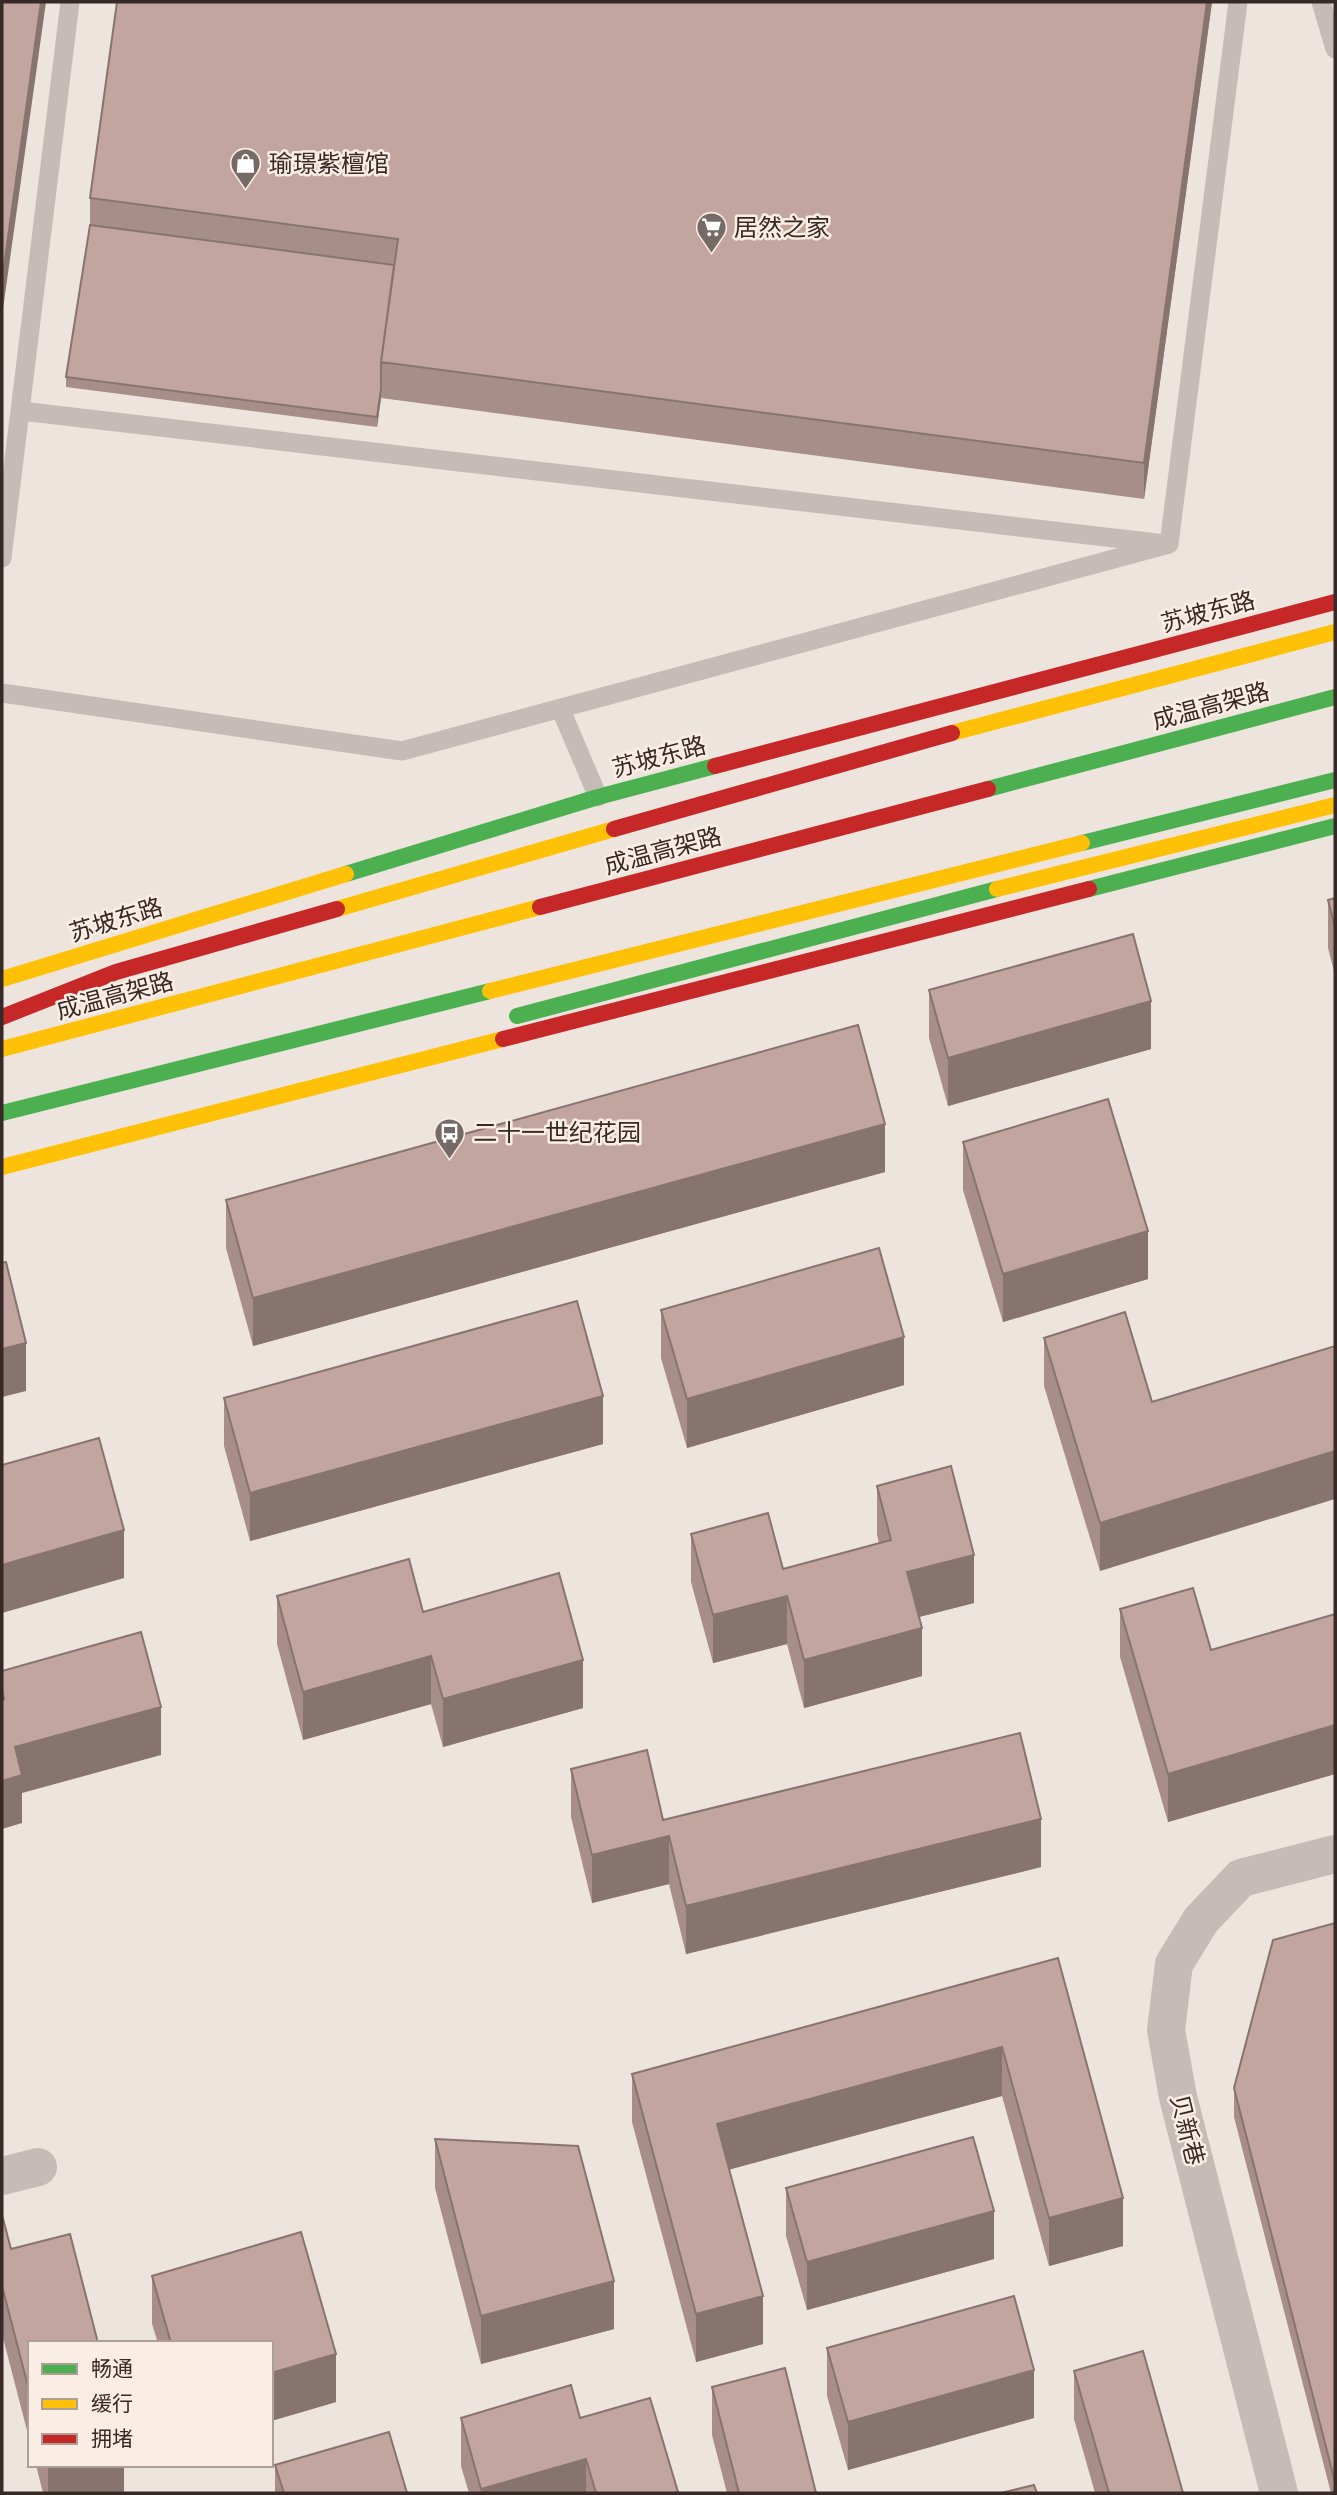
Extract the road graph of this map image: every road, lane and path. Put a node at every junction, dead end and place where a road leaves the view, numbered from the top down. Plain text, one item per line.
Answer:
1 (70, 2) edge
2 (1238, 2) edge
3 (1321, 2) edge
4 (1335, 49) edge
5 (21, 411) junction
6 (1169, 544) junction
7 (2, 558) edge
8 (1335, 602) edge
9 (1335, 632) edge
10 (2, 693) edge
11 (1335, 697) edge
12 (561, 710) junction
13 (1335, 780) edge
14 (598, 797) junction
15 (1335, 805) edge
16 (1335, 826) edge
17 (2, 979) edge
18 (2, 1017) edge
19 (499, 1021) dead end
20 (2, 1049) edge
21 (378, 1054) dead end
22 (2, 1113) edge
23 (2, 1155) edge
24 (2, 1167) edge
25 (1335, 1854) edge
26 (38, 2167) dead end
27 (2, 2176) edge
28 (1279, 2493) edge

1 - 5 lane
2 - 6 lane
3 - 4 lane
5 - 6 lane
5 - 7 lane
6 - 12 lane
8 - 14 main road, 苏坡东路
9 - 18 main road
10 - 12 lane
11 - 20 main road, 成温高架路
12 - 14 lane
13 - 22 main road
14 - 17 main road, 苏坡东路
15 - 19 main road
16 - 24 main road
21 - 23 main road
25 - 28 street, 贝新巷
26 - 27 street

